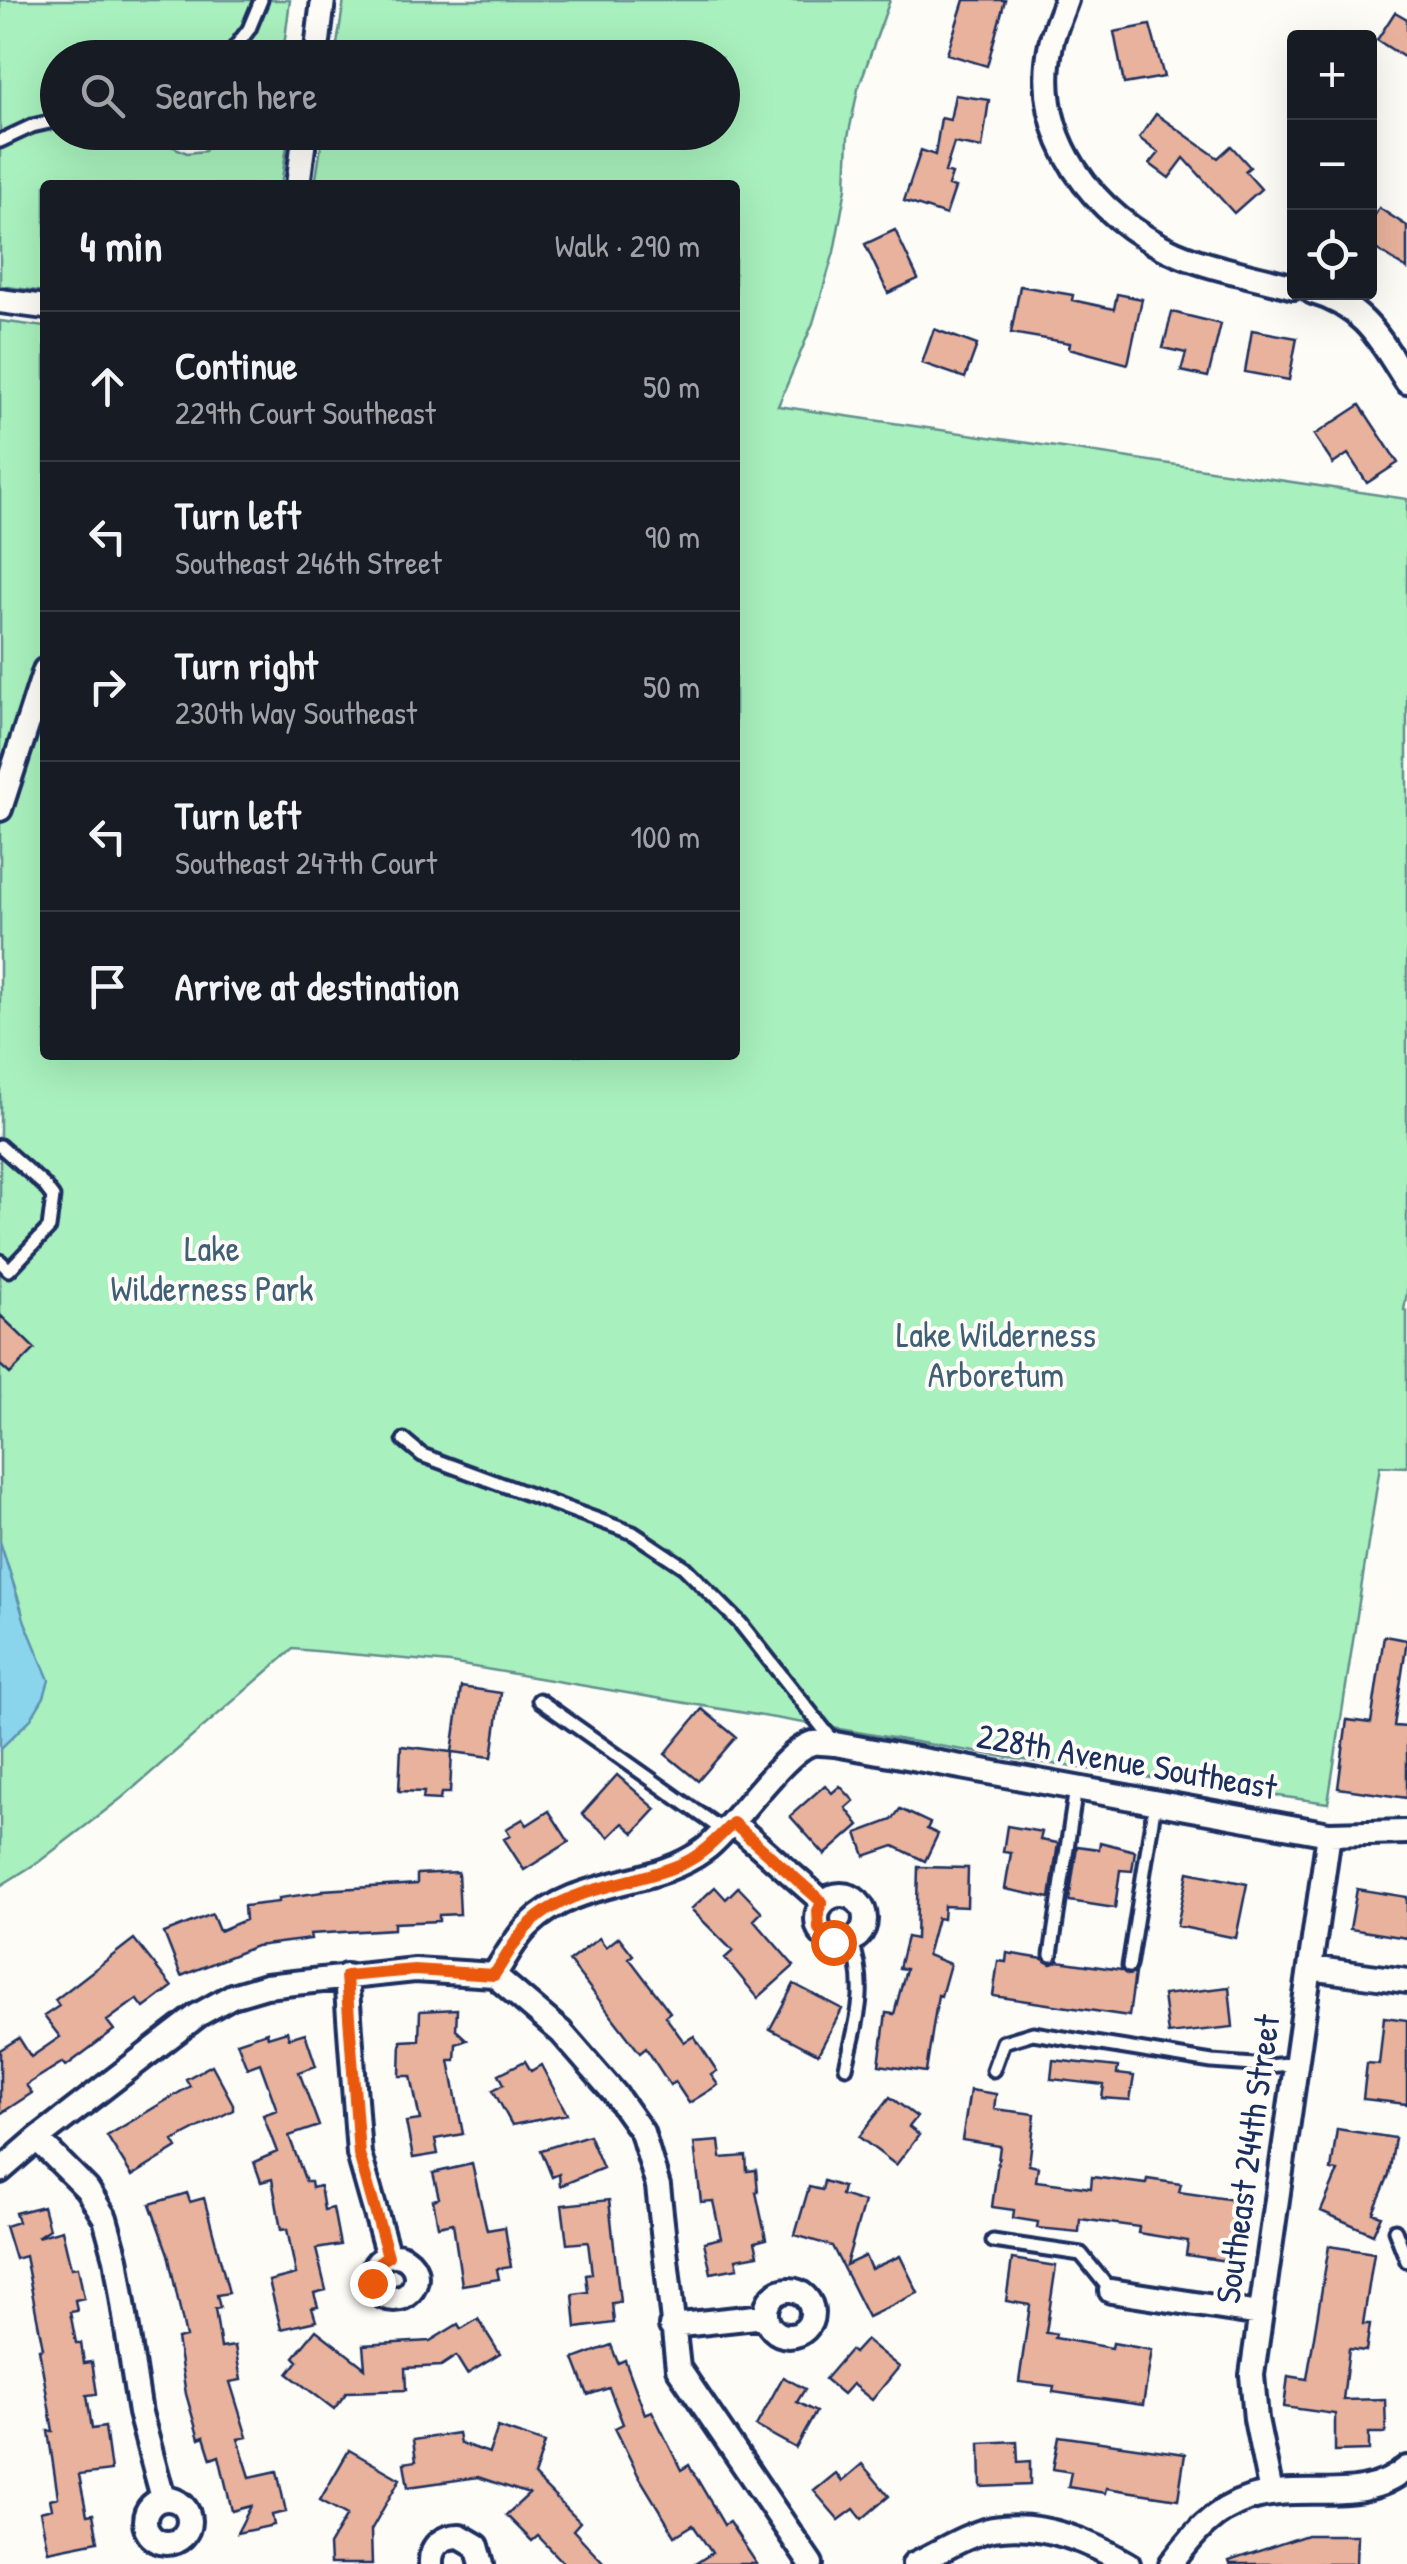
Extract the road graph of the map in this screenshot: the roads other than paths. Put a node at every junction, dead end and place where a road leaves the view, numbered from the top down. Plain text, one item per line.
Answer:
1 (261, 0) edge
2 (324, 0) edge
3 (1066, 0) edge
4 (241, 40) edge
5 (318, 40) edge
6 (40, 124) edge
7 (0, 141) edge
8 (303, 150) edge
9 (299, 180) edge
10 (1287, 285) edge
11 (1331, 300) edge
12 (0, 301) edge
13 (40, 307) edge
14 (1407, 382) edge
15 (40, 686) edge
16 (0, 810) edge
17 (0, 1146) edge
18 (0, 1261) edge
19 (404, 1440) dead end
20 (539, 1700) dead end
21 (836, 1744) junction
22 (1076, 1788) junction
23 (1155, 1802) junction
24 (729, 1827) junction
25 (1407, 1832) edge
26 (1329, 1834) junction
27 (822, 1902) junction
28 (851, 1940) junction
29 (1051, 1955) dead end
30 (1130, 1966) dead end
31 (1310, 1968) junction
32 (494, 1975) junction
33 (346, 1976) junction
34 (1407, 1982) edge
35 (1298, 2064) junction
36 (846, 2068) dead end
37 (993, 2070) dead end
38 (36, 2139) junction
39 (0, 2171) edge
40 (1395, 2230) dead end
41 (993, 2242) dead end
42 (388, 2256) dead end
43 (1407, 2261) edge
44 (1112, 2290) joint
45 (1260, 2314) junction
46 (766, 2316) dead end
47 (671, 2326) junction
48 (1407, 2468) edge
49 (1271, 2493) junction
50 (163, 2498) dead end
51 (431, 2564) edge
52 (482, 2564) edge
53 (811, 2564) edge
54 (914, 2564) edge
55 (1128, 2564) edge
56 (1171, 2564) edge

1 - 4 lane
2 - 5 street
3 - 10 street
6 - 7 lane
8 - 9 street
11 - 14 street
12 - 13 street
15 - 16 street
17 - 18 lane
19 - 21 lane
20 - 24 lane
21 - 22 street, 228th Avenue Southeast
21 - 24 street
22 - 23 street, 228th Avenue Southeast
22 - 29 lane
23 - 26 street, 228th Avenue Southeast
23 - 30 lane
24 - 27 street
24 - 32 street
25 - 26 street, 228th Avenue Southeast
26 - 31 street, Southeast 244th Street
27 - 28 street
27 - 28 street
28 - 36 lane
31 - 34 street
31 - 35 street, Southeast 244th Street
32 - 33 street
32 - 47 street
33 - 38 street
33 - 42 street
35 - 37 lane
35 - 45 street, Southeast 244th Street
38 - 39 street
38 - 50 street
40 - 43 lane
41 - 44 lane
44 - 45 street
45 - 49 street, Southeast 244th Street
46 - 47 street
47 - 53 street
48 - 49 street
49 - 56 street
51 - 52 street
54 - 55 street

